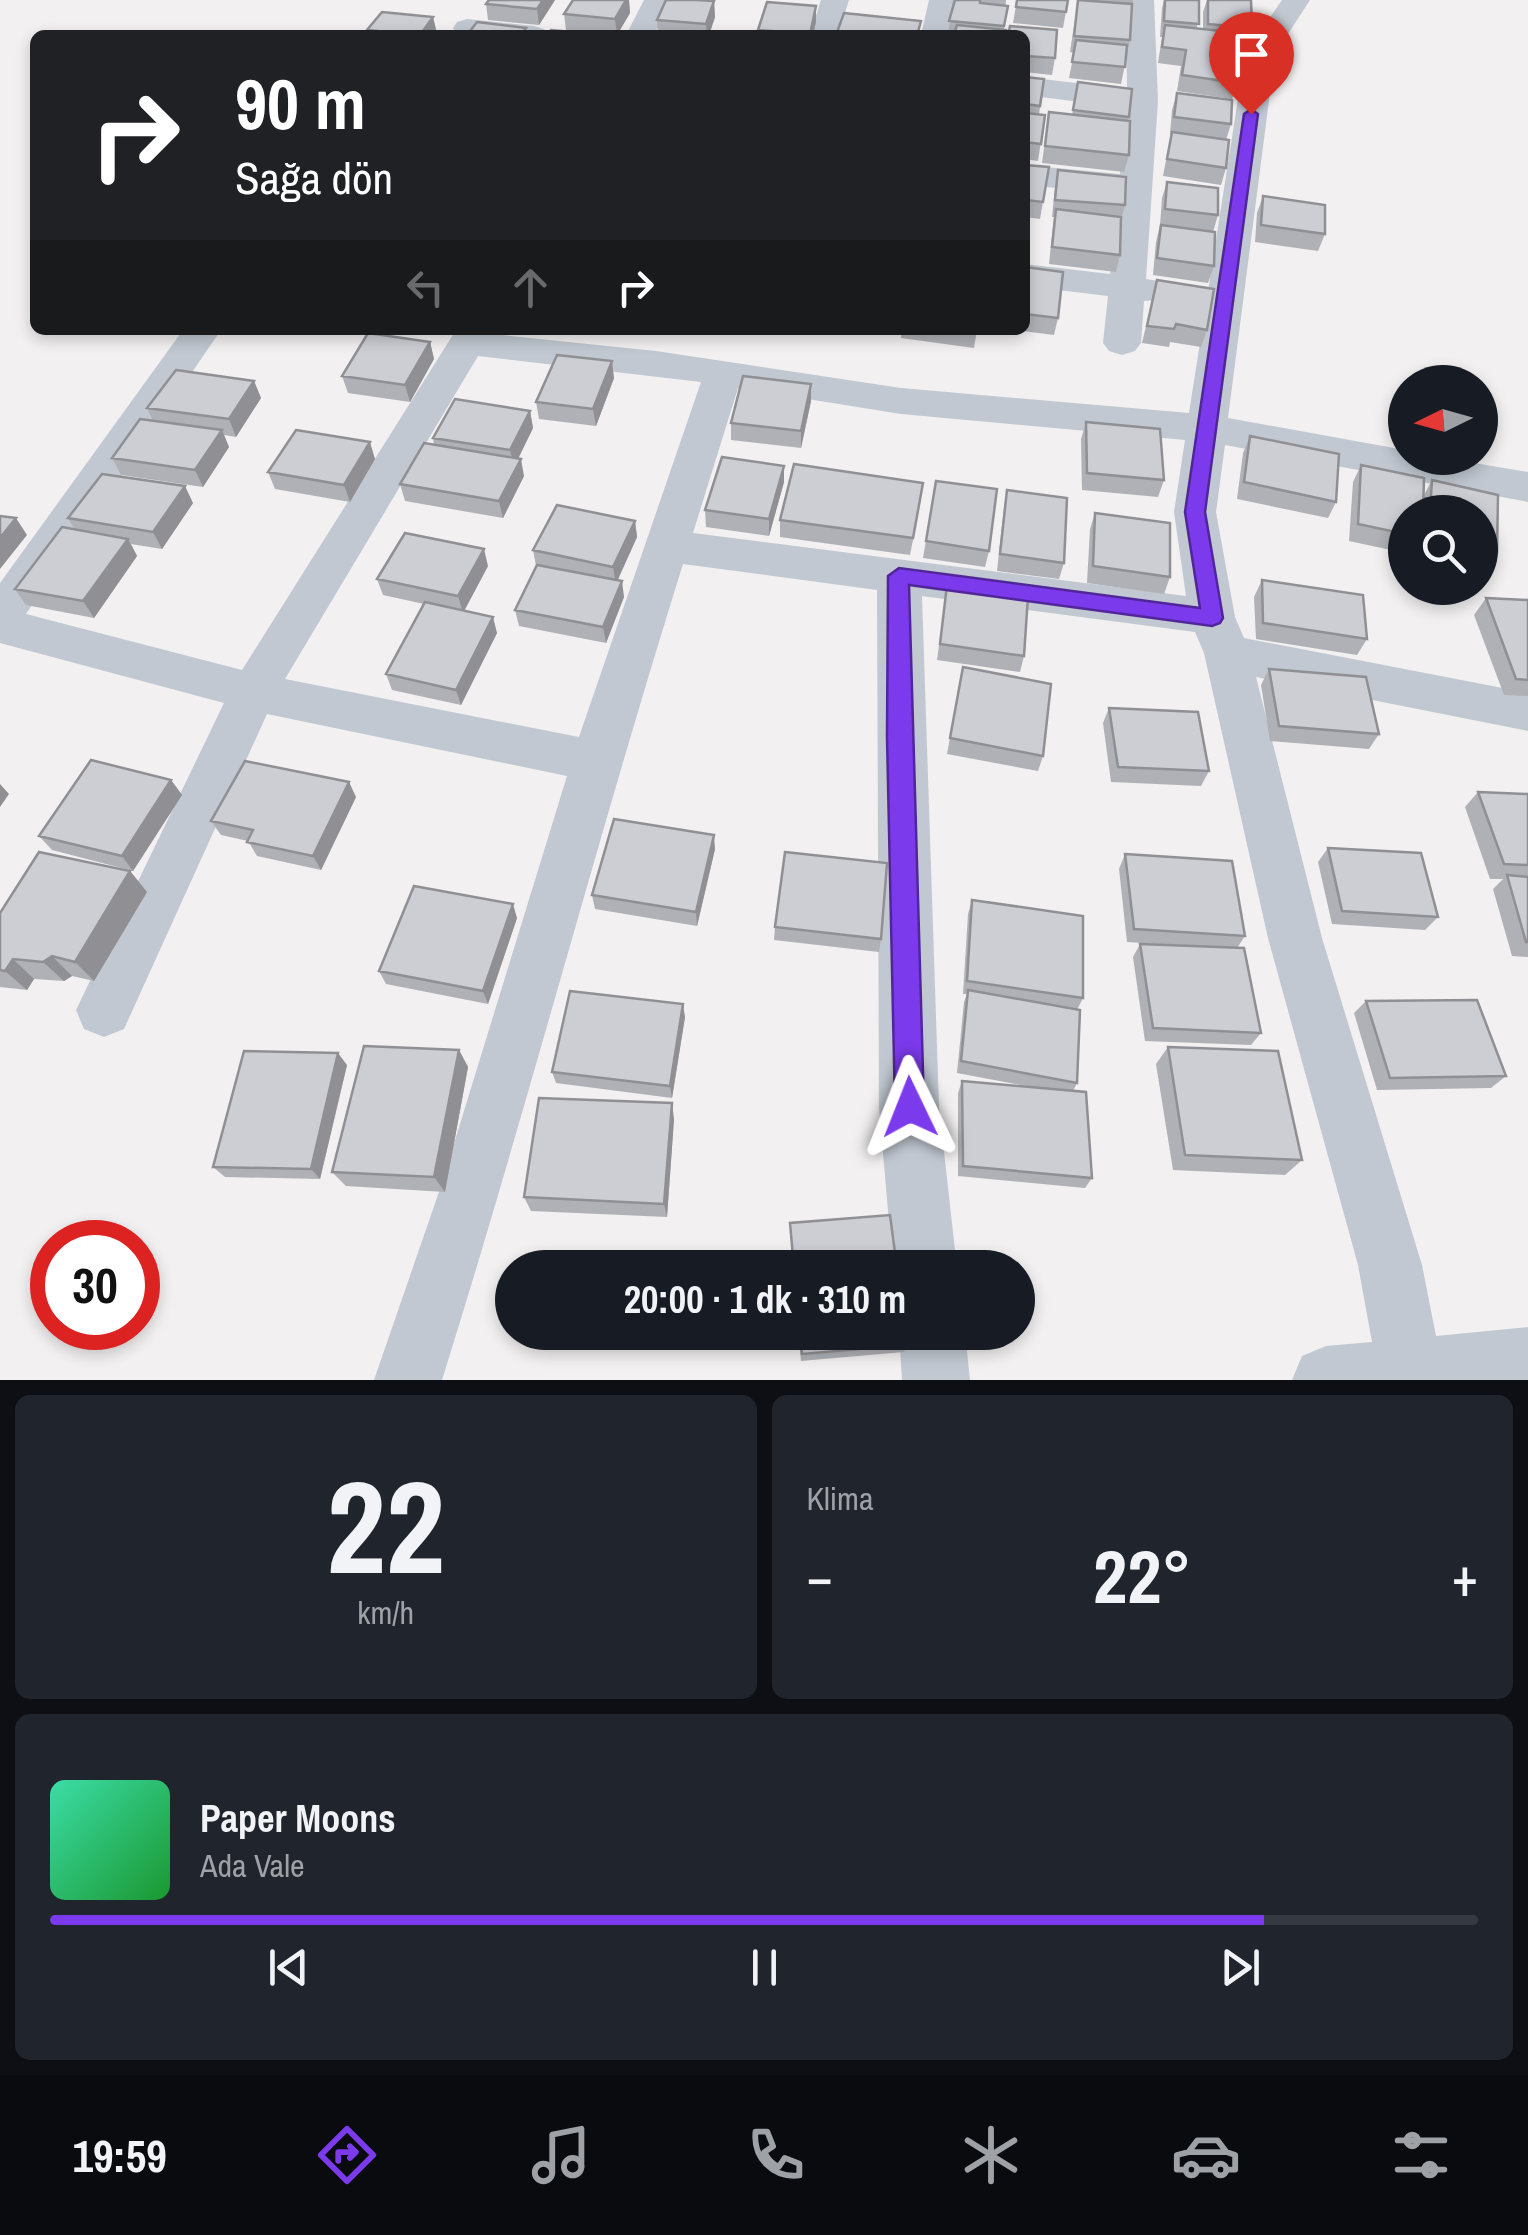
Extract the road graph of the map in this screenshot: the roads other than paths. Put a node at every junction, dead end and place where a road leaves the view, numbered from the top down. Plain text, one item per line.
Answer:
1 (486, 0) edge
2 (658, 0) edge
3 (835, 0) edge
4 (943, 0) edge
5 (1140, 0) edge
6 (1277, 9) edge
7 (466, 30) edge
8 (643, 30) edge
9 (826, 30) edge
10 (936, 30) edge
11 (1030, 87) edge
12 (1143, 100) junction
13 (1179, 105) edge
14 (1030, 175) edge
15 (1136, 186) junction
16 (1170, 190) edge
17 (1030, 275) edge
18 (1127, 287) junction
19 (1224, 300) junction
20 (198, 335) edge
21 (471, 336) edge
22 (1122, 343) dead end
23 (724, 374) junction
24 (1206, 428) junction
25 (1528, 487) edge
26 (667, 546) junction
27 (899, 576) junction
28 (0, 617) edge
29 (0, 625) edge
30 (1220, 635) junction
31 (253, 692) junction
32 (1528, 712) edge
33 (596, 760) junction
34 (104, 1010) dead end
35 (923, 1250) edge
36 (934, 1350) edge
37 (1528, 1360) edge
38 (1411, 1376) edge
39 (408, 1380) edge
40 (936, 1380) edge
41 (1326, 1380) edge

1 - 7 street
2 - 8 street
3 - 9 street
4 - 10 street
5 - 12 street
6 - 19 street
11 - 12 street
12 - 13 street
12 - 15 street
14 - 15 street
15 - 16 street
15 - 18 street
17 - 18 street
18 - 19 street
18 - 22 street
19 - 24 street
20 - 28 street
21 - 23 street
21 - 31 street
23 - 24 street
23 - 26 street
24 - 25 street
24 - 30 street
26 - 27 street
26 - 33 street
27 - 30 street
27 - 35 street
29 - 31 street
30 - 32 street
30 - 38 street
31 - 33 street
31 - 34 street
33 - 39 street
36 - 40 street
37 - 38 street
38 - 41 street

